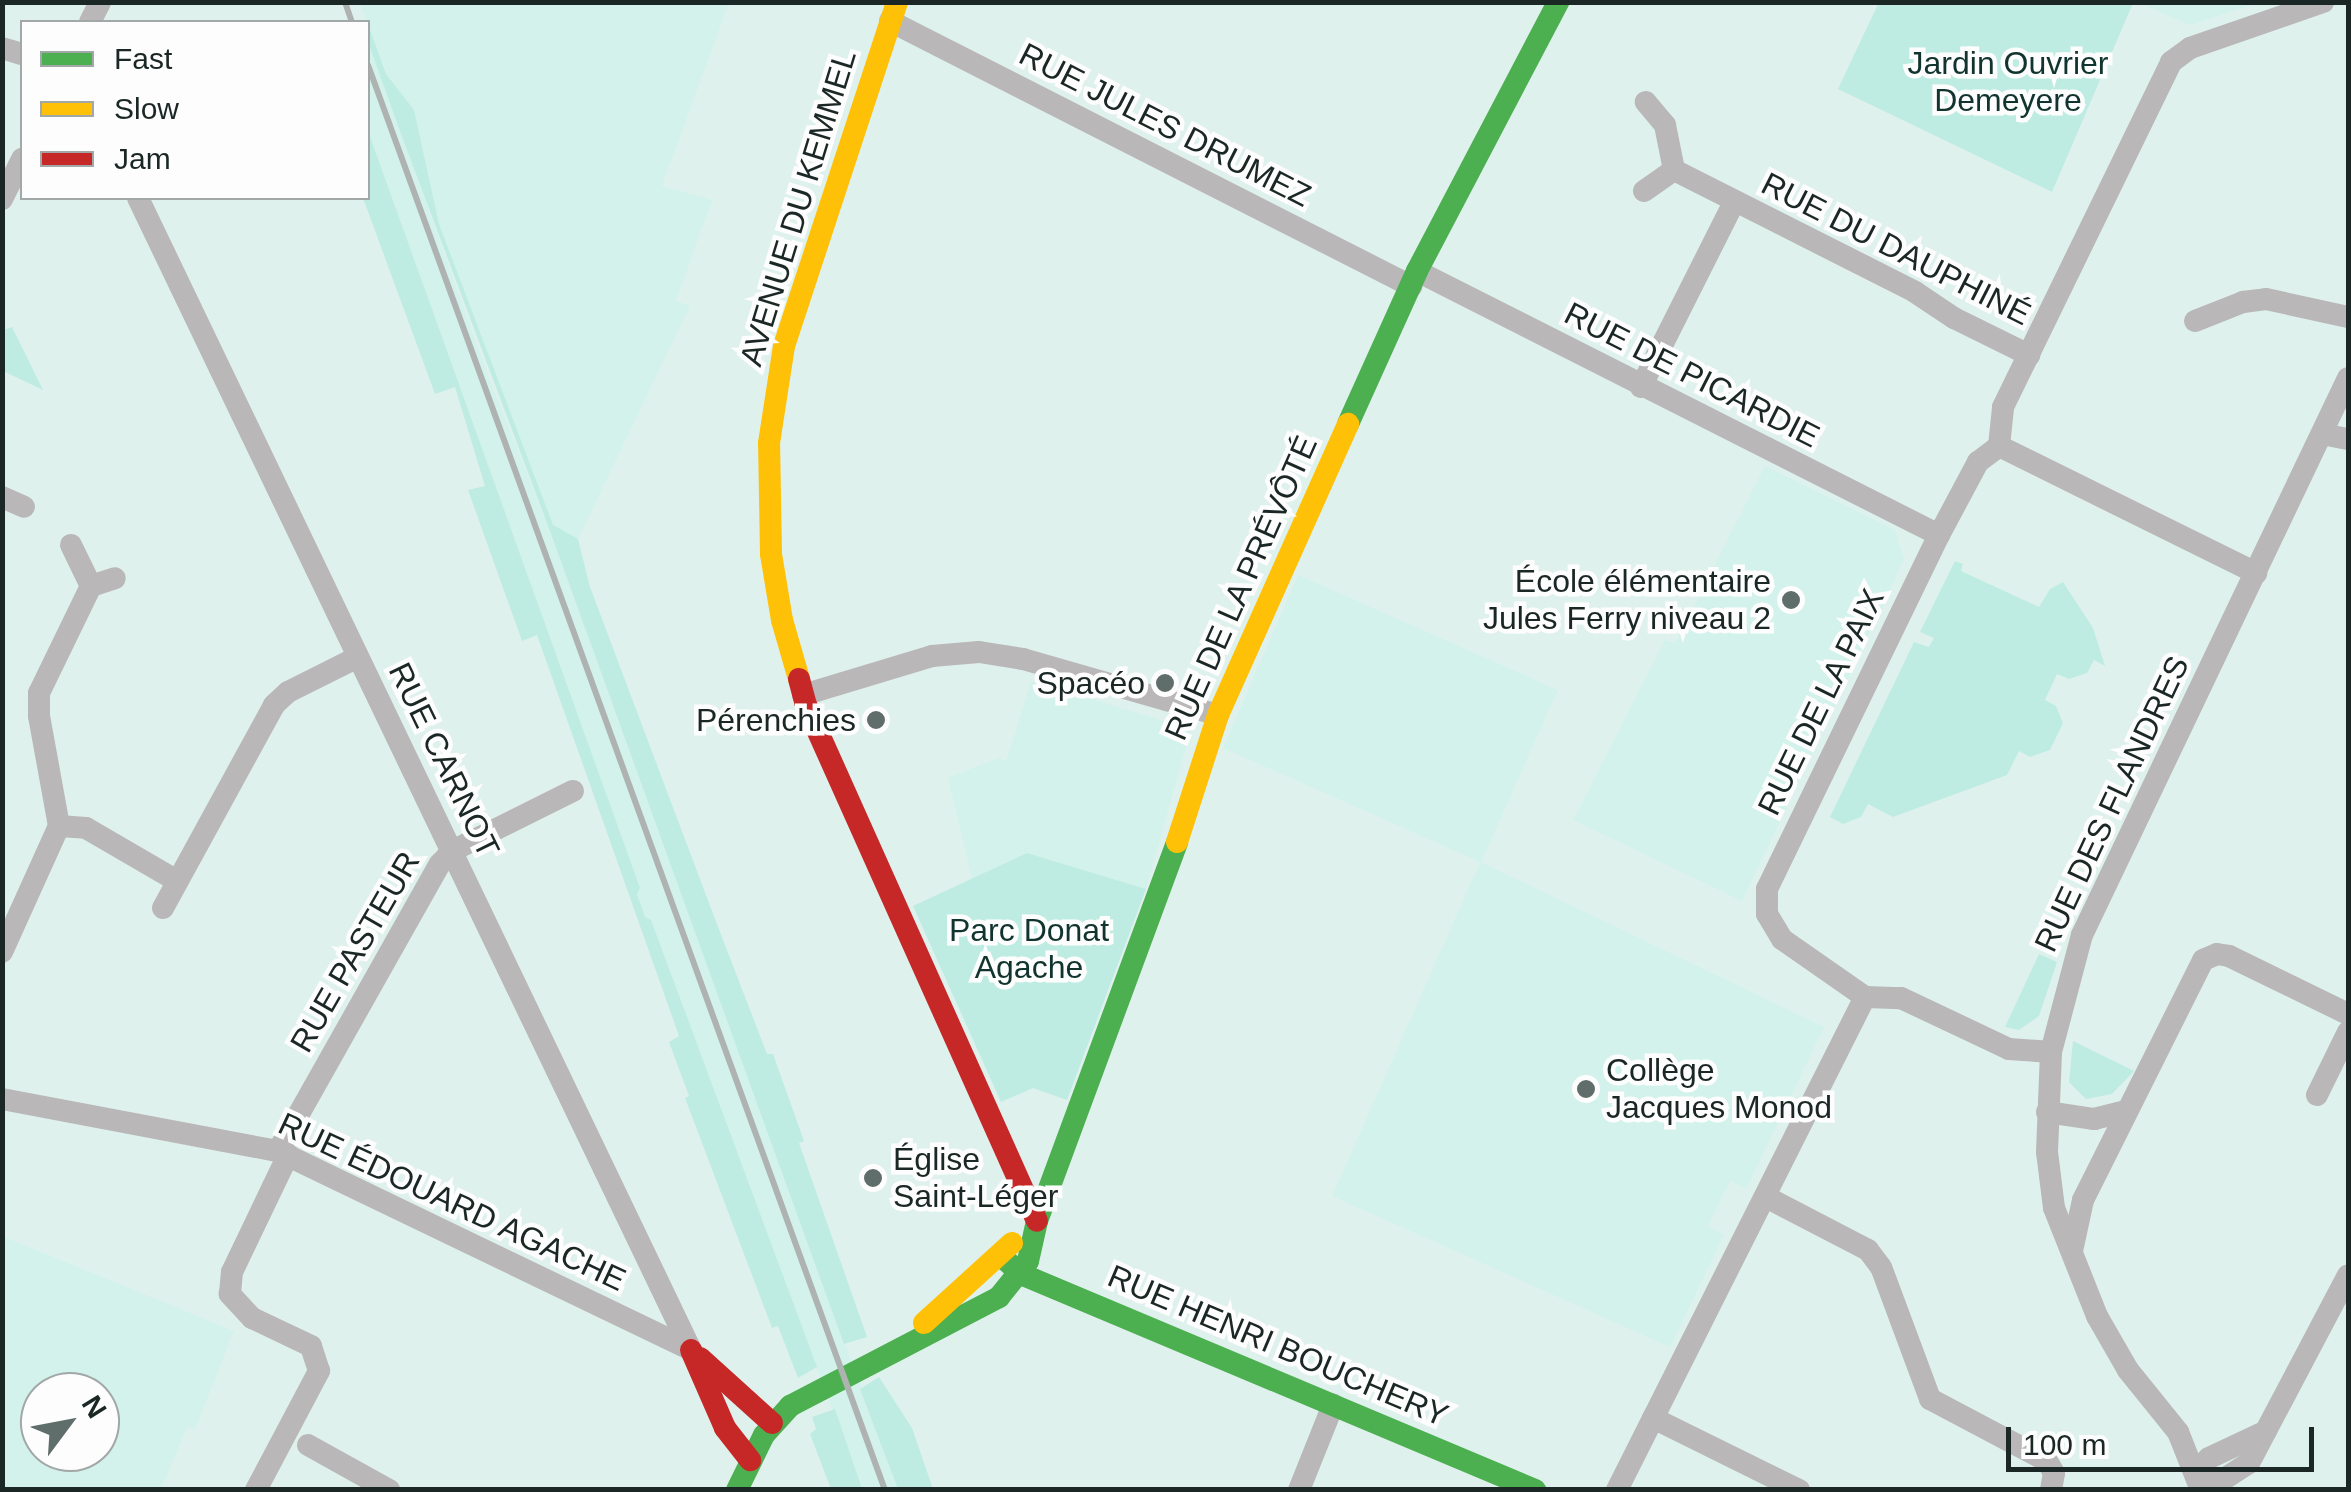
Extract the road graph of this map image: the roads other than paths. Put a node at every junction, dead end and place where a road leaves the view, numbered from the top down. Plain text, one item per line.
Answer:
1 (1558, 2) edge
2 (2323, 2) edge
3 (893, 12) edge
4 (1646, 102) dead end
5 (20, 163) edge
6 (1674, 170) junction
7 (1644, 191) dead end
8 (2, 199) edge
9 (139, 200) edge
10 (1734, 202) junction
11 (1414, 279) junction
12 (2348, 317) edge
13 (2195, 321) dead end
14 (2029, 354) junction
15 (2348, 378) edge
16 (1642, 388) junction
17 (2322, 434) junction
18 (2348, 439) edge
19 (1999, 446) junction
20 (2, 496) edge
21 (24, 507) dead end
22 (1939, 535) junction
23 (72, 545) dead end
24 (2256, 572) junction
25 (115, 578) dead end
26 (91, 586) junction
27 (358, 657) junction
28 (803, 695) junction
29 (1218, 715) junction
30 (573, 791) dead end
31 (58, 826) junction
32 (452, 851) junction
33 (178, 881) junction
34 (162, 908) dead end
35 (2, 952) edge
36 (1865, 997) junction
37 (2348, 1014) edge
38 (2348, 1032) edge
39 (2051, 1052) junction
40 (2317, 1095) dead end
41 (2, 1099) edge
42 (2127, 1111) junction
43 (2047, 1112) junction
44 (2094, 1119) junction
45 (2111, 1144) junction
46 (283, 1153) junction
47 (1766, 1197) junction
48 (1036, 1221) junction
49 (2072, 1254) junction
50 (1000, 1256) junction
51 (1021, 1274) junction
52 (2348, 1275) edge
53 (691, 1350) junction
54 (882, 1355) junction
55 (1333, 1406) junction
56 (1654, 1418) junction
57 (772, 1423) junction
58 (308, 1445) dead end
59 (750, 1460) junction
60 (2210, 1478) edge
61 (256, 1490) edge
62 (389, 1490) edge
63 (737, 1490) edge
64 (1299, 1490) edge
65 (1535, 1490) edge
66 (1617, 1490) edge
67 (1799, 1490) edge
68 (2050, 1490) edge

1 - 11 street, RUE DE LA PRÉVÔTÉ
2 - 14 street
3 - 11 street, RUE JULES DRUMEZ
3 - 28 street, AVENUE DU KEMMEL
4 - 6 street
5 - 8 street
6 - 7 street
6 - 10 street, RUE DU DAUPHINÉ
9 - 27 street, RUE CARNOT
10 - 14 street, RUE DU DAUPHINÉ
10 - 16 street
11 - 16 street, RUE DE PICARDIE
11 - 29 street, RUE DE LA PRÉVÔTÉ
12 - 13 street
14 - 19 street
15 - 17 street, RUE DES FLANDRES
16 - 22 street, RUE DE PICARDIE
17 - 18 street
17 - 24 street, RUE DES FLANDRES
19 - 22 street, RUE DE LA PAIX
19 - 24 street
20 - 21 street
22 - 36 street, RUE DE LA PAIX
23 - 26 street
24 - 39 street, RUE DES FLANDRES
25 - 26 street
26 - 31 street
27 - 32 street, RUE CARNOT
27 - 33 street
28 - 29 street
28 - 48 street, AVENUE DU KEMMEL
29 - 48 street, RUE DE LA PRÉVÔTÉ
30 - 32 street, RUE PASTEUR
31 - 33 street
31 - 35 street
32 - 46 street, RUE PASTEUR
32 - 53 street, RUE CARNOT
33 - 34 street
36 - 39 street
36 - 47 street
37 - 42 street
38 - 40 street
39 - 43 street, RUE DES FLANDRES
41 - 46 street, RUE ÉDOUARD AGACHE
42 - 44 street
42 - 45 street
43 - 44 street
43 - 49 street, RUE DES FLANDRES
44 - 45 street
45 - 49 street
46 - 53 street, RUE ÉDOUARD AGACHE
46 - 61 street, RUE PASTEUR
47 - 56 street
47 - 68 street
48 - 50 street
48 - 51 street, RUE DE LA PRÉVÔTÉ
49 - 60 street, RUE DES FLANDRES
50 - 51 street, RUE HENRI BOUCHERY
50 - 54 street
51 - 54 street
51 - 55 street, RUE HENRI BOUCHERY
52 - 60 street
53 - 57 street, RUE CARNOT
53 - 59 street, RUE CARNOT
54 - 57 street
55 - 64 street
55 - 65 street, RUE HENRI BOUCHERY
56 - 66 street
56 - 67 street
57 - 59 street
58 - 62 street
59 - 63 street

